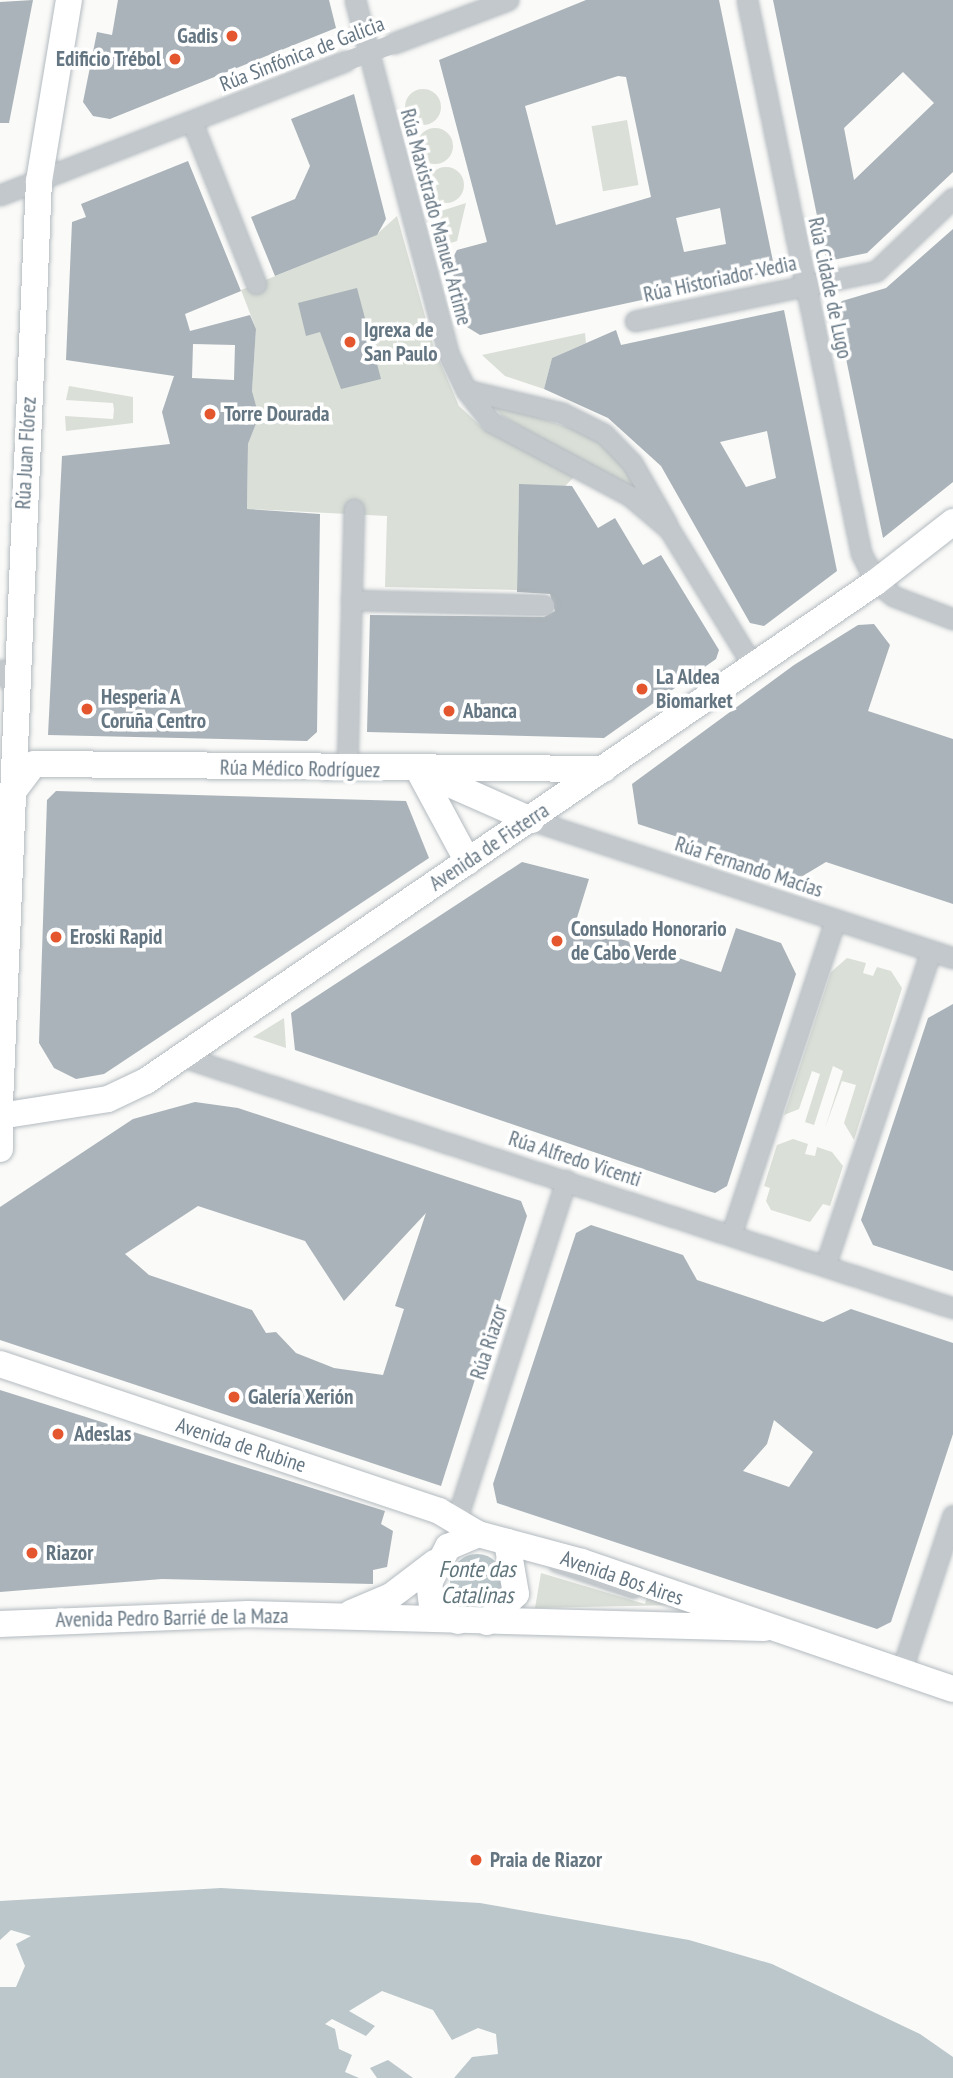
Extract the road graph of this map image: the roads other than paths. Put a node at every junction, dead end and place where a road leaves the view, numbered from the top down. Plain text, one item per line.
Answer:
1 (69, 0) edge
2 (355, 0) edge
3 (508, 0) edge
4 (747, 0) edge
5 (192, 122) junction
6 (39, 181) junction
7 (0, 195) edge
8 (953, 198) edge
9 (256, 284) dead end
10 (805, 285) junction
11 (635, 321) dead end
12 (466, 390) junction
13 (354, 509) dead end
14 (953, 522) edge
15 (670, 529) junction
16 (876, 582) junction
17 (351, 600) junction
18 (544, 604) dead end
19 (953, 619) edge
20 (753, 666) junction
21 (8, 679) edge
22 (604, 769) junction
23 (347, 770) junction
24 (419, 771) junction
25 (12, 793) junction
26 (531, 820) junction
27 (468, 862) junction
28 (5, 916) edge
29 (835, 920) junction
30 (931, 951) junction
31 (953, 958) edge
32 (183, 1057) junction
33 (0, 1103) edge
34 (0, 1116) edge
35 (0, 1125) edge
36 (0, 1149) edge
37 (566, 1180) junction
38 (731, 1235) junction
39 (825, 1266) junction
40 (953, 1308) edge
41 (0, 1364) edge
42 (953, 1515) edge
43 (468, 1526) junction
44 (516, 1545) junction
45 (436, 1562) junction
46 (634, 1593) dead end
47 (345, 1616) junction
48 (460, 1622) junction
49 (487, 1622) junction
50 (0, 1624) edge
51 (764, 1628) junction
52 (901, 1672) junction
53 (953, 1689) edge

1 - 6 main road, Rúa Juan Flórez
2 - 12 street, Rúa Maxistrado Manuel Artime
3 - 5 street, Rúa Sinfónica de Galicia, bridge
4 - 10 street, Rúa Cidade de Lugo
5 - 6 street, Rúa Sinfónica de Galicia
5 - 9 street
6 - 7 street, Rúa Sinfónica de Galicia
6 - 21 main road, Rúa Juan Flórez
8 - 10 street, Rúa Historiador Vedia
10 - 11 street, Rúa Historiador Vedia
10 - 16 street, Rúa Cidade de Lugo
12 - 15 street, Rúa Maxistrado Manuel Artime
12 - 15 street, Rúa Maxistrado Manuel Artime
13 - 17 street
14 - 16 main road, Avenida de Fisterra
15 - 20 street, Rúa Maxistrado Manuel Artime
16 - 19 street
16 - 20 main road, Avenida de Fisterra
17 - 18 street
17 - 23 street
20 - 22 main road, Avenida de Fisterra
21 - 25 main road, Rúa Juan Flórez
22 - 24 main road, Rúa Médico Rodríguez
22 - 26 main road, Avenida de Fisterra
23 - 24 main road, Rúa Médico Rodríguez
23 - 25 main road, Rúa Médico Rodríguez
24 - 26 main road
24 - 27 main road
25 - 28 main road, Rúa Juan Flórez
26 - 27 main road, Avenida de Fisterra
26 - 29 street, Rúa Fernando Macías
27 - 32 main road, Avenida de Fisterra
28 - 33 main road, Rúa Juan Flórez
29 - 30 street, Rúa Fernando Macías
29 - 38 street
30 - 31 street, Rúa Fernando Macías
30 - 39 street
32 - 34 main road, Avenida de Fisterra
32 - 37 street, Rúa Alfredo Vicenti
35 - 36 main road
37 - 38 street, Rúa Alfredo Vicenti
37 - 43 street, Rúa Riazor
38 - 39 street, Rúa Alfredo Vicenti
39 - 40 street, Rúa Alfredo Vicenti
41 - 43 main road, Avenida de Rubine
42 - 52 street
43 - 44 main road, Avenida Bos Aires
43 - 45 main road
44 - 46 lane
44 - 49 main road
44 - 51 main road, Avenida Bos Aires
45 - 47 main road, Avenida Pedro Barrié de la Maza
45 - 48 main road
47 - 48 main road, Avenida Pedro Barrié de la Maza
47 - 50 main road, Avenida Pedro Barrié de la Maza
48 - 49 main road, Avenida Pedro Barrié de la Maza
49 - 51 main road, Avenida Bos Aires
51 - 52 main road, Avenida Bos Aires
52 - 53 main road, Avenida Bos Aires

